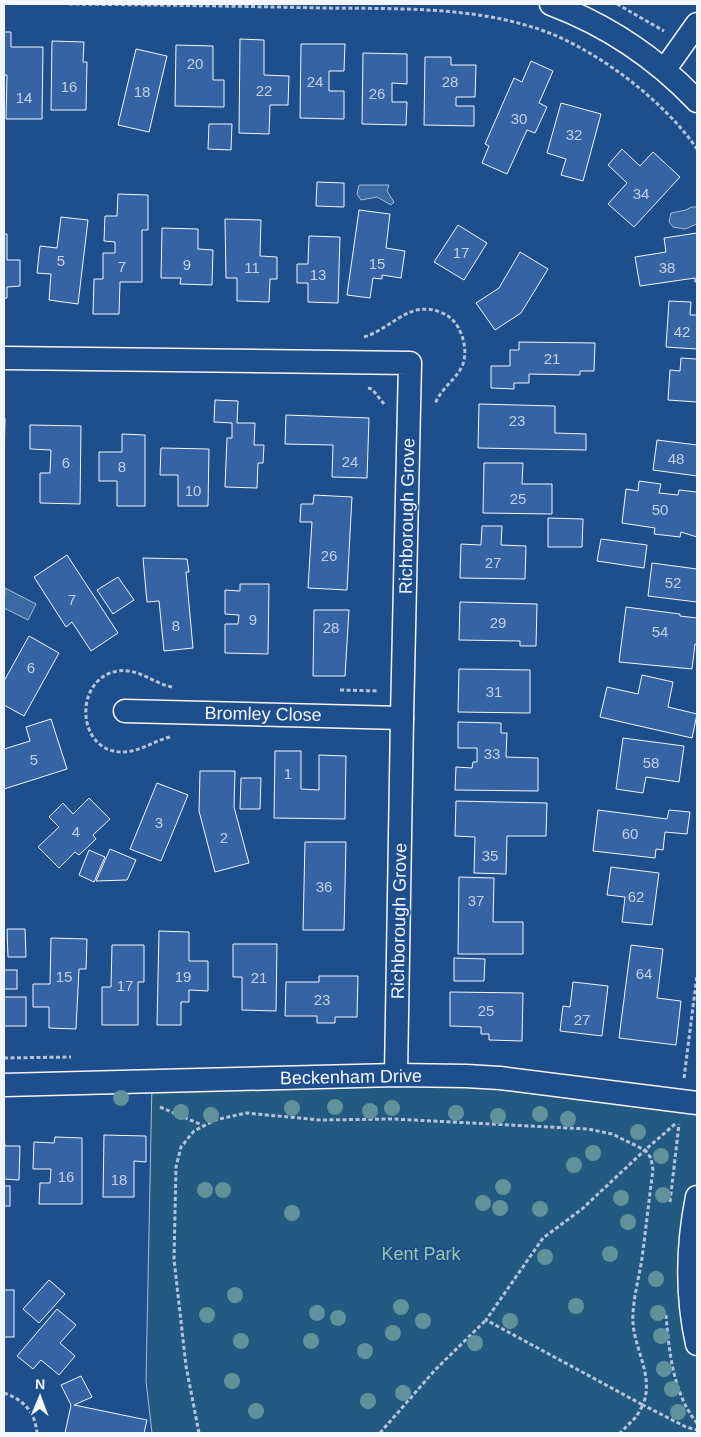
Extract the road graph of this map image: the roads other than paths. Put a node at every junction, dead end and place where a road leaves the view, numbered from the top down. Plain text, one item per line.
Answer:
1 (551, 4) edge
2 (697, 24) edge
3 (664, 70) junction
4 (697, 101) edge
5 (4, 358) edge
6 (125, 711) dead end
7 (402, 718) junction
8 (396, 1076) junction
9 (4, 1085) edge
10 (697, 1102) edge
11 (697, 1197) edge
12 (697, 1344) edge

1 - 3 street
2 - 3 street
3 - 4 street
5 - 7 street, Richborough Grove
6 - 7 street, Bromley Close
7 - 8 street, Richborough Grove
8 - 9 street, Beckenham Drive
8 - 10 street, Beckenham Drive
11 - 12 street

